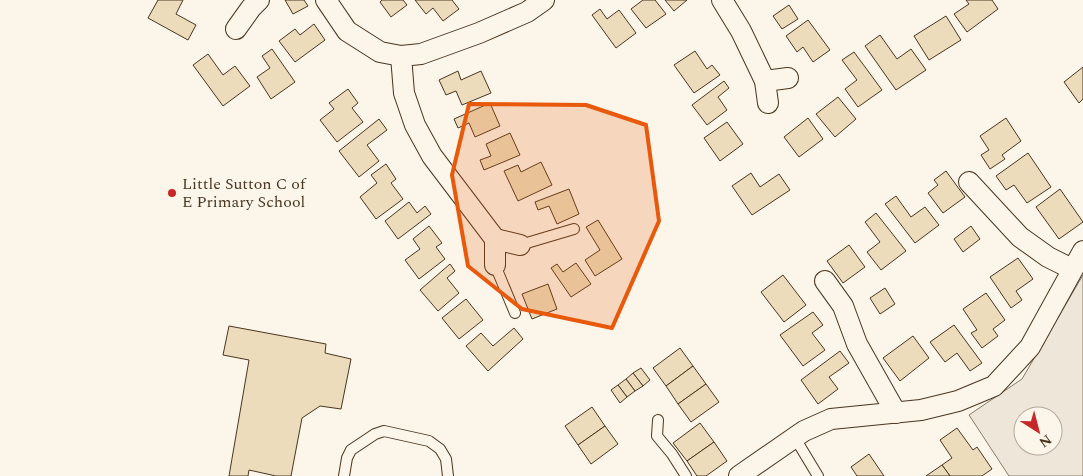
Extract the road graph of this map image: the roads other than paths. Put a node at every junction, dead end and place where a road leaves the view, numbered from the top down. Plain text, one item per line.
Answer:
1 (326, 0) edge
2 (544, 0) edge
3 (722, 0) edge
4 (249, 3) edge
5 (236, 29) dead end
6 (401, 56) junction
7 (788, 78) dead end
8 (765, 81) junction
9 (768, 102) dead end
10 (969, 182) dead end
11 (574, 228) dead end
12 (495, 239) junction
13 (520, 245) joint
14 (1078, 259) edge
15 (495, 265) joint
16 (825, 281) dead end
17 (515, 313) dead end
18 (896, 412) junction
19 (658, 420) dead end
20 (795, 438) junction
21 (344, 476) edge
22 (448, 476) edge
23 (686, 476) edge
24 (739, 476) edge
25 (818, 476) edge

1 - 6 street
2 - 6 street
3 - 8 street
4 - 5 street
6 - 12 street
7 - 8 street
8 - 9 street
10 - 14 street
11 - 13 lane
12 - 13 street
12 - 15 street
14 - 18 street
15 - 17 lane
16 - 18 street
18 - 20 street
19 - 23 lane
20 - 24 street
20 - 25 lane
21 - 22 lane

